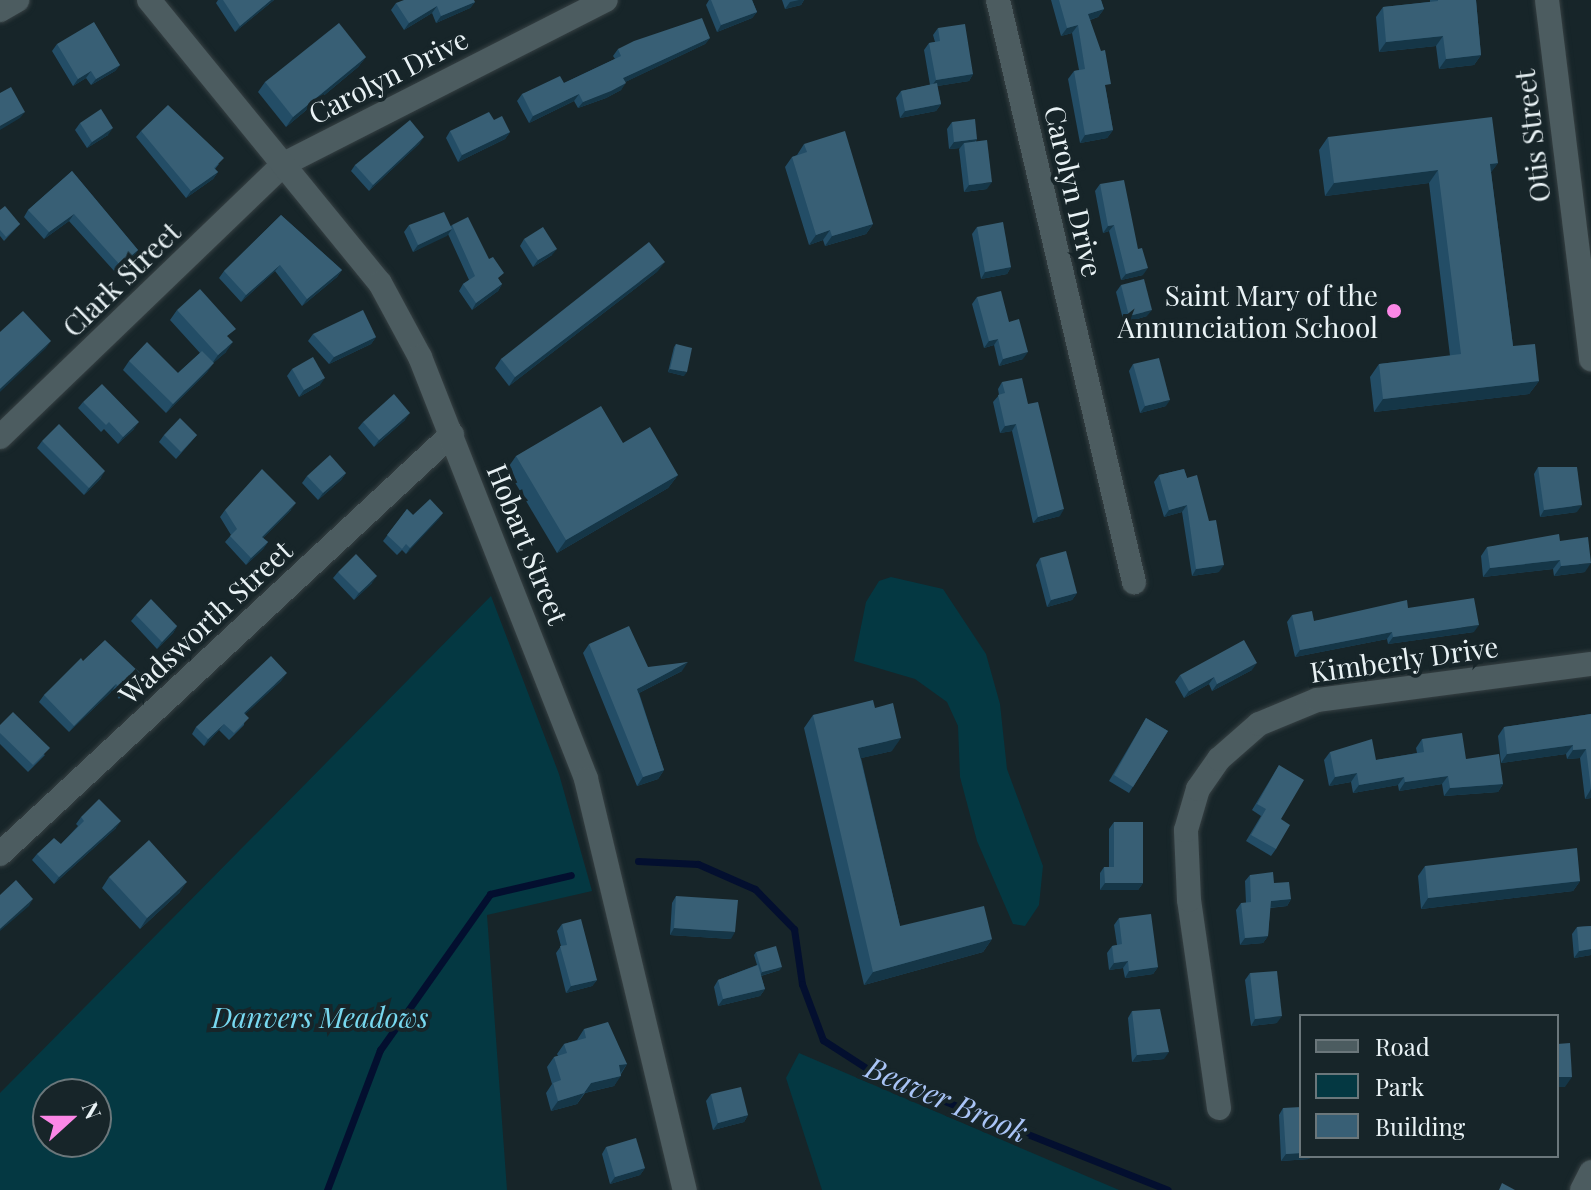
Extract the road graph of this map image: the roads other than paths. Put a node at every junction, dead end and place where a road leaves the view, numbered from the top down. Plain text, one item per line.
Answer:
1 (17, 0) edge
2 (149, 0) edge
3 (606, 0) edge
4 (998, 0) edge
5 (1547, 0) edge
6 (0, 10) edge
7 (284, 164) junction
8 (1591, 359) edge
9 (452, 434) junction
10 (0, 437) edge
11 (1134, 582) dead end
12 (1591, 664) edge
13 (0, 854) edge
14 (1219, 1108) dead end
15 (1591, 1172) edge
16 (685, 1190) edge
17 (1582, 1190) edge

1 - 6 street
2 - 7 street, Hobart Street
3 - 7 street, Carolyn Drive
4 - 11 street, Carolyn Drive
5 - 8 street, Otis Street
7 - 9 street, Hobart Street
7 - 10 street, Clark Street
9 - 13 street, Wadsworth Street
9 - 16 street, Hobart Street
12 - 14 street, Kimberly Drive
15 - 17 street

